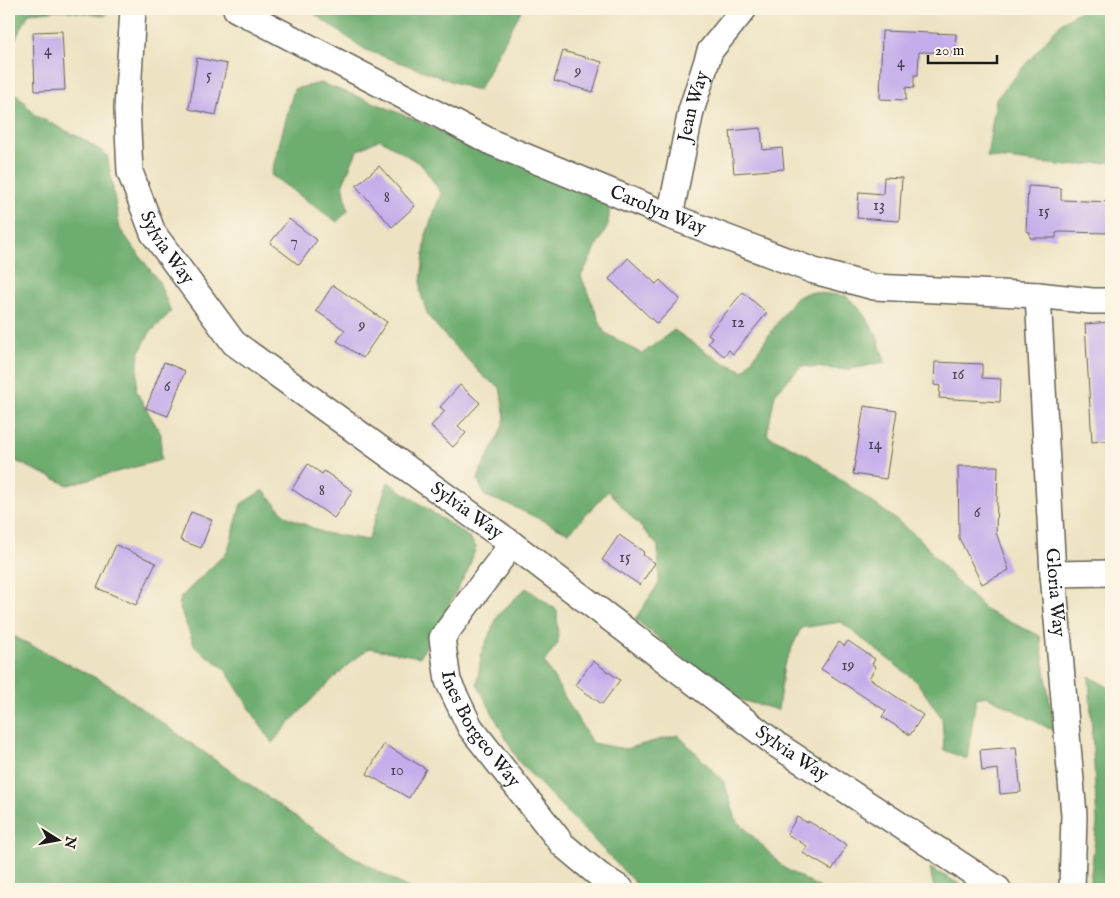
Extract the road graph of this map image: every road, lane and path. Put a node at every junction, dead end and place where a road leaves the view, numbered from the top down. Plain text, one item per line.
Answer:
1 (133, 9) edge
2 (236, 9) edge
3 (744, 9) edge
4 (670, 216) junction
5 (1038, 295) junction
6 (1111, 301) edge
7 (512, 544) junction
8 (1111, 573) edge
9 (1053, 574) junction
10 (621, 889) edge
11 (998, 889) edge
12 (1072, 889) edge

1 - 7 street, Sylvia Way
2 - 4 street, Carolyn Way
3 - 4 street, Jean Way
4 - 5 street, Carolyn Way
5 - 6 street, Carolyn Way
5 - 9 street, Gloria Way
7 - 10 street, Ines Borgeo Way
7 - 11 street, Sylvia Way
8 - 9 street
9 - 12 street, Gloria Way

